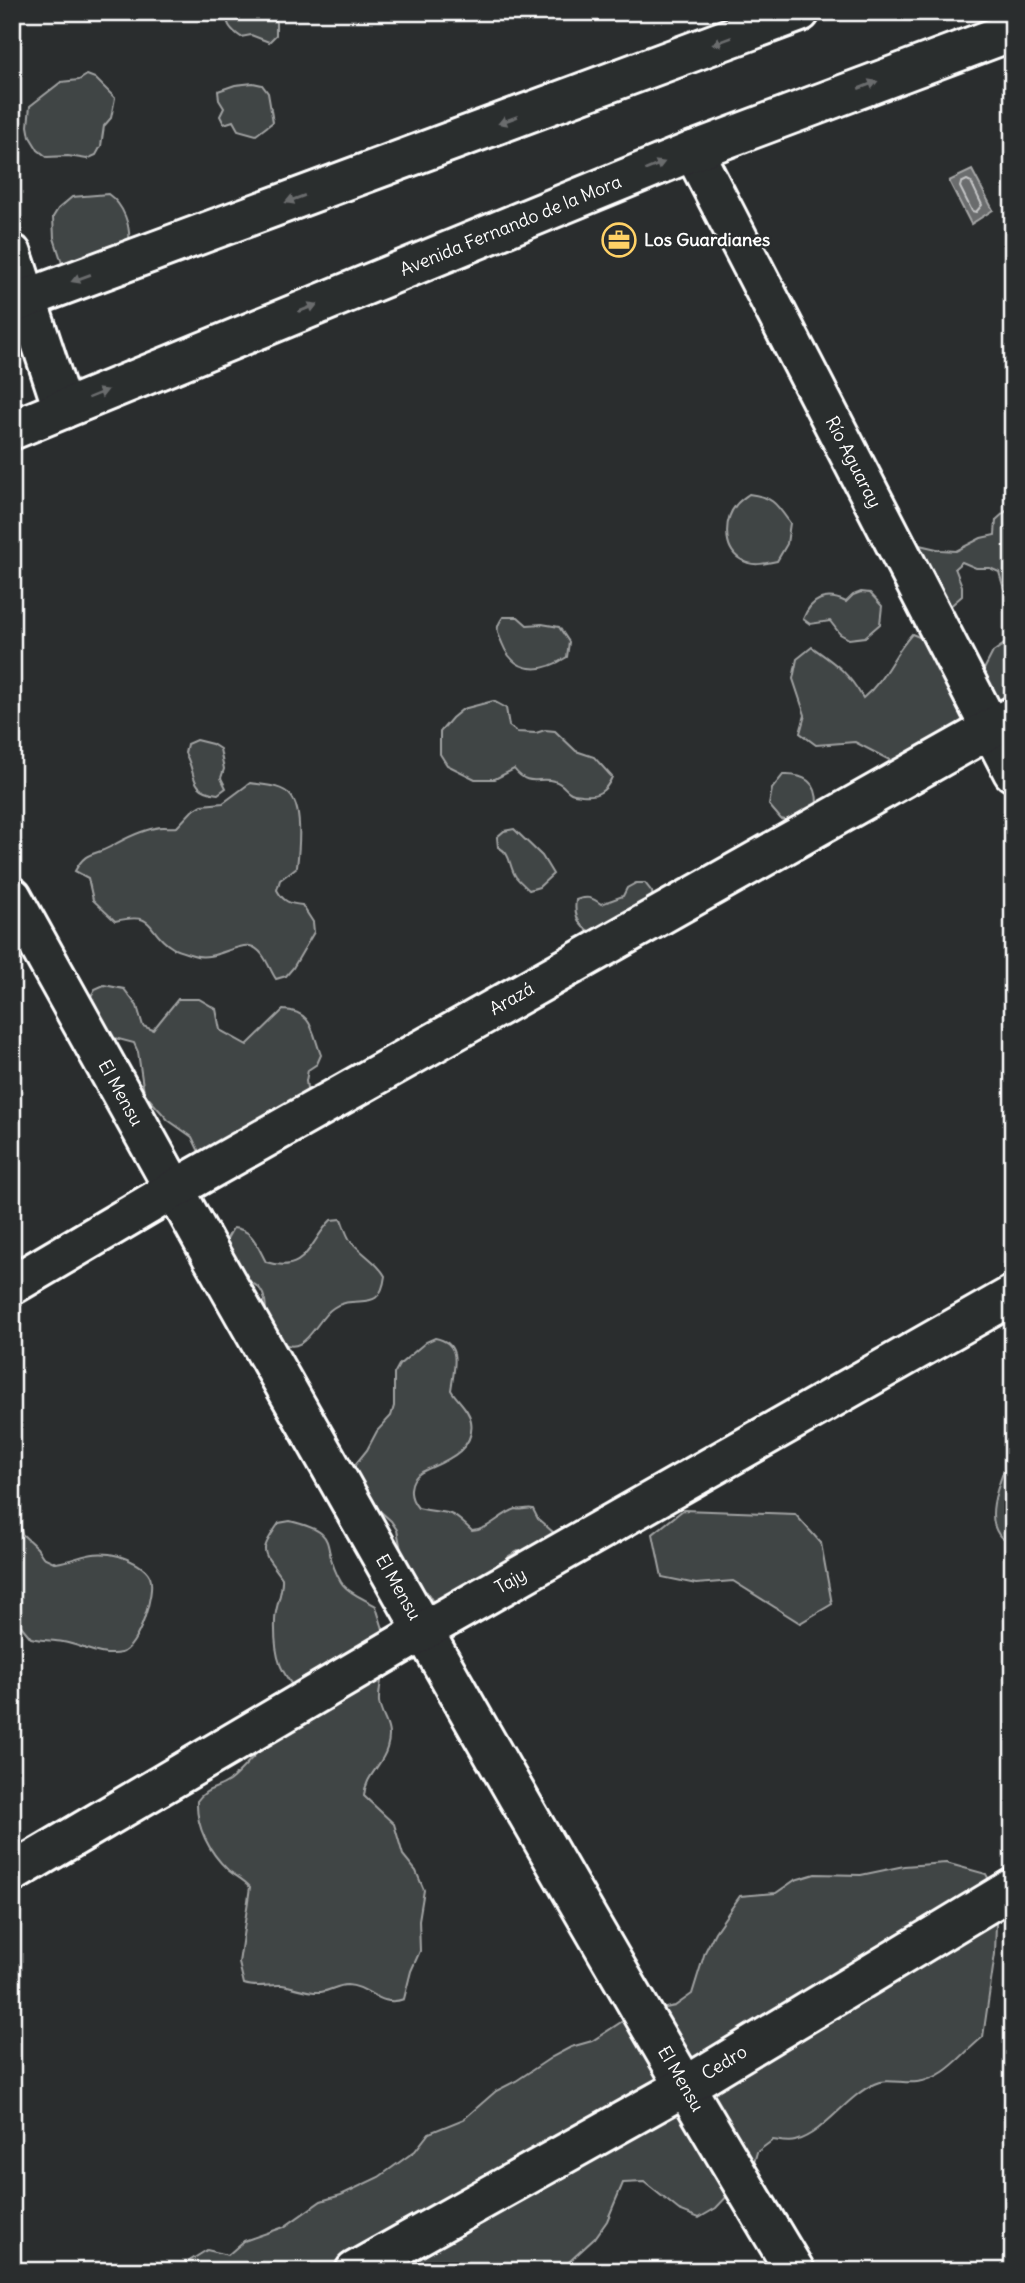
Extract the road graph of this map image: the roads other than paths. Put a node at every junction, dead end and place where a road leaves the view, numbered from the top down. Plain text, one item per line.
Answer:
1 (790, 14) edge
2 (1013, 31) edge
3 (693, 151) junction
4 (12, 254) edge
5 (20, 301) edge
6 (63, 409) junction
7 (12, 430) edge
8 (1001, 722) edge
9 (1013, 772) edge
10 (12, 897) edge
11 (173, 1190) junction
12 (12, 1285) edge
13 (1013, 1294) edge
14 (423, 1631) junction
15 (12, 1873) edge
16 (1013, 1888) edge
17 (684, 2087) junction
18 (355, 2271) edge
19 (795, 2271) edge

1 -> 5 street
3 -> 2 street, Avenida Fernando de la Mora
6 -> 3 street, Avenida Fernando de la Mora
3 - 8 street, Río Aguaray
4 - 5 street
5 - 6 street
6 - 7 street, Avenida Fernando de la Mora
8 - 9 street, Río Aguaray
8 - 11 street, Arazá
10 - 11 street, El Mensu
11 - 12 street, Arazá
11 - 14 street, El Mensu
13 - 14 street, Tajy
14 - 15 street, Tajy
14 - 17 street, El Mensu
16 - 17 street, Cedro
17 - 18 street, Cedro
17 - 19 street, El Mensu

